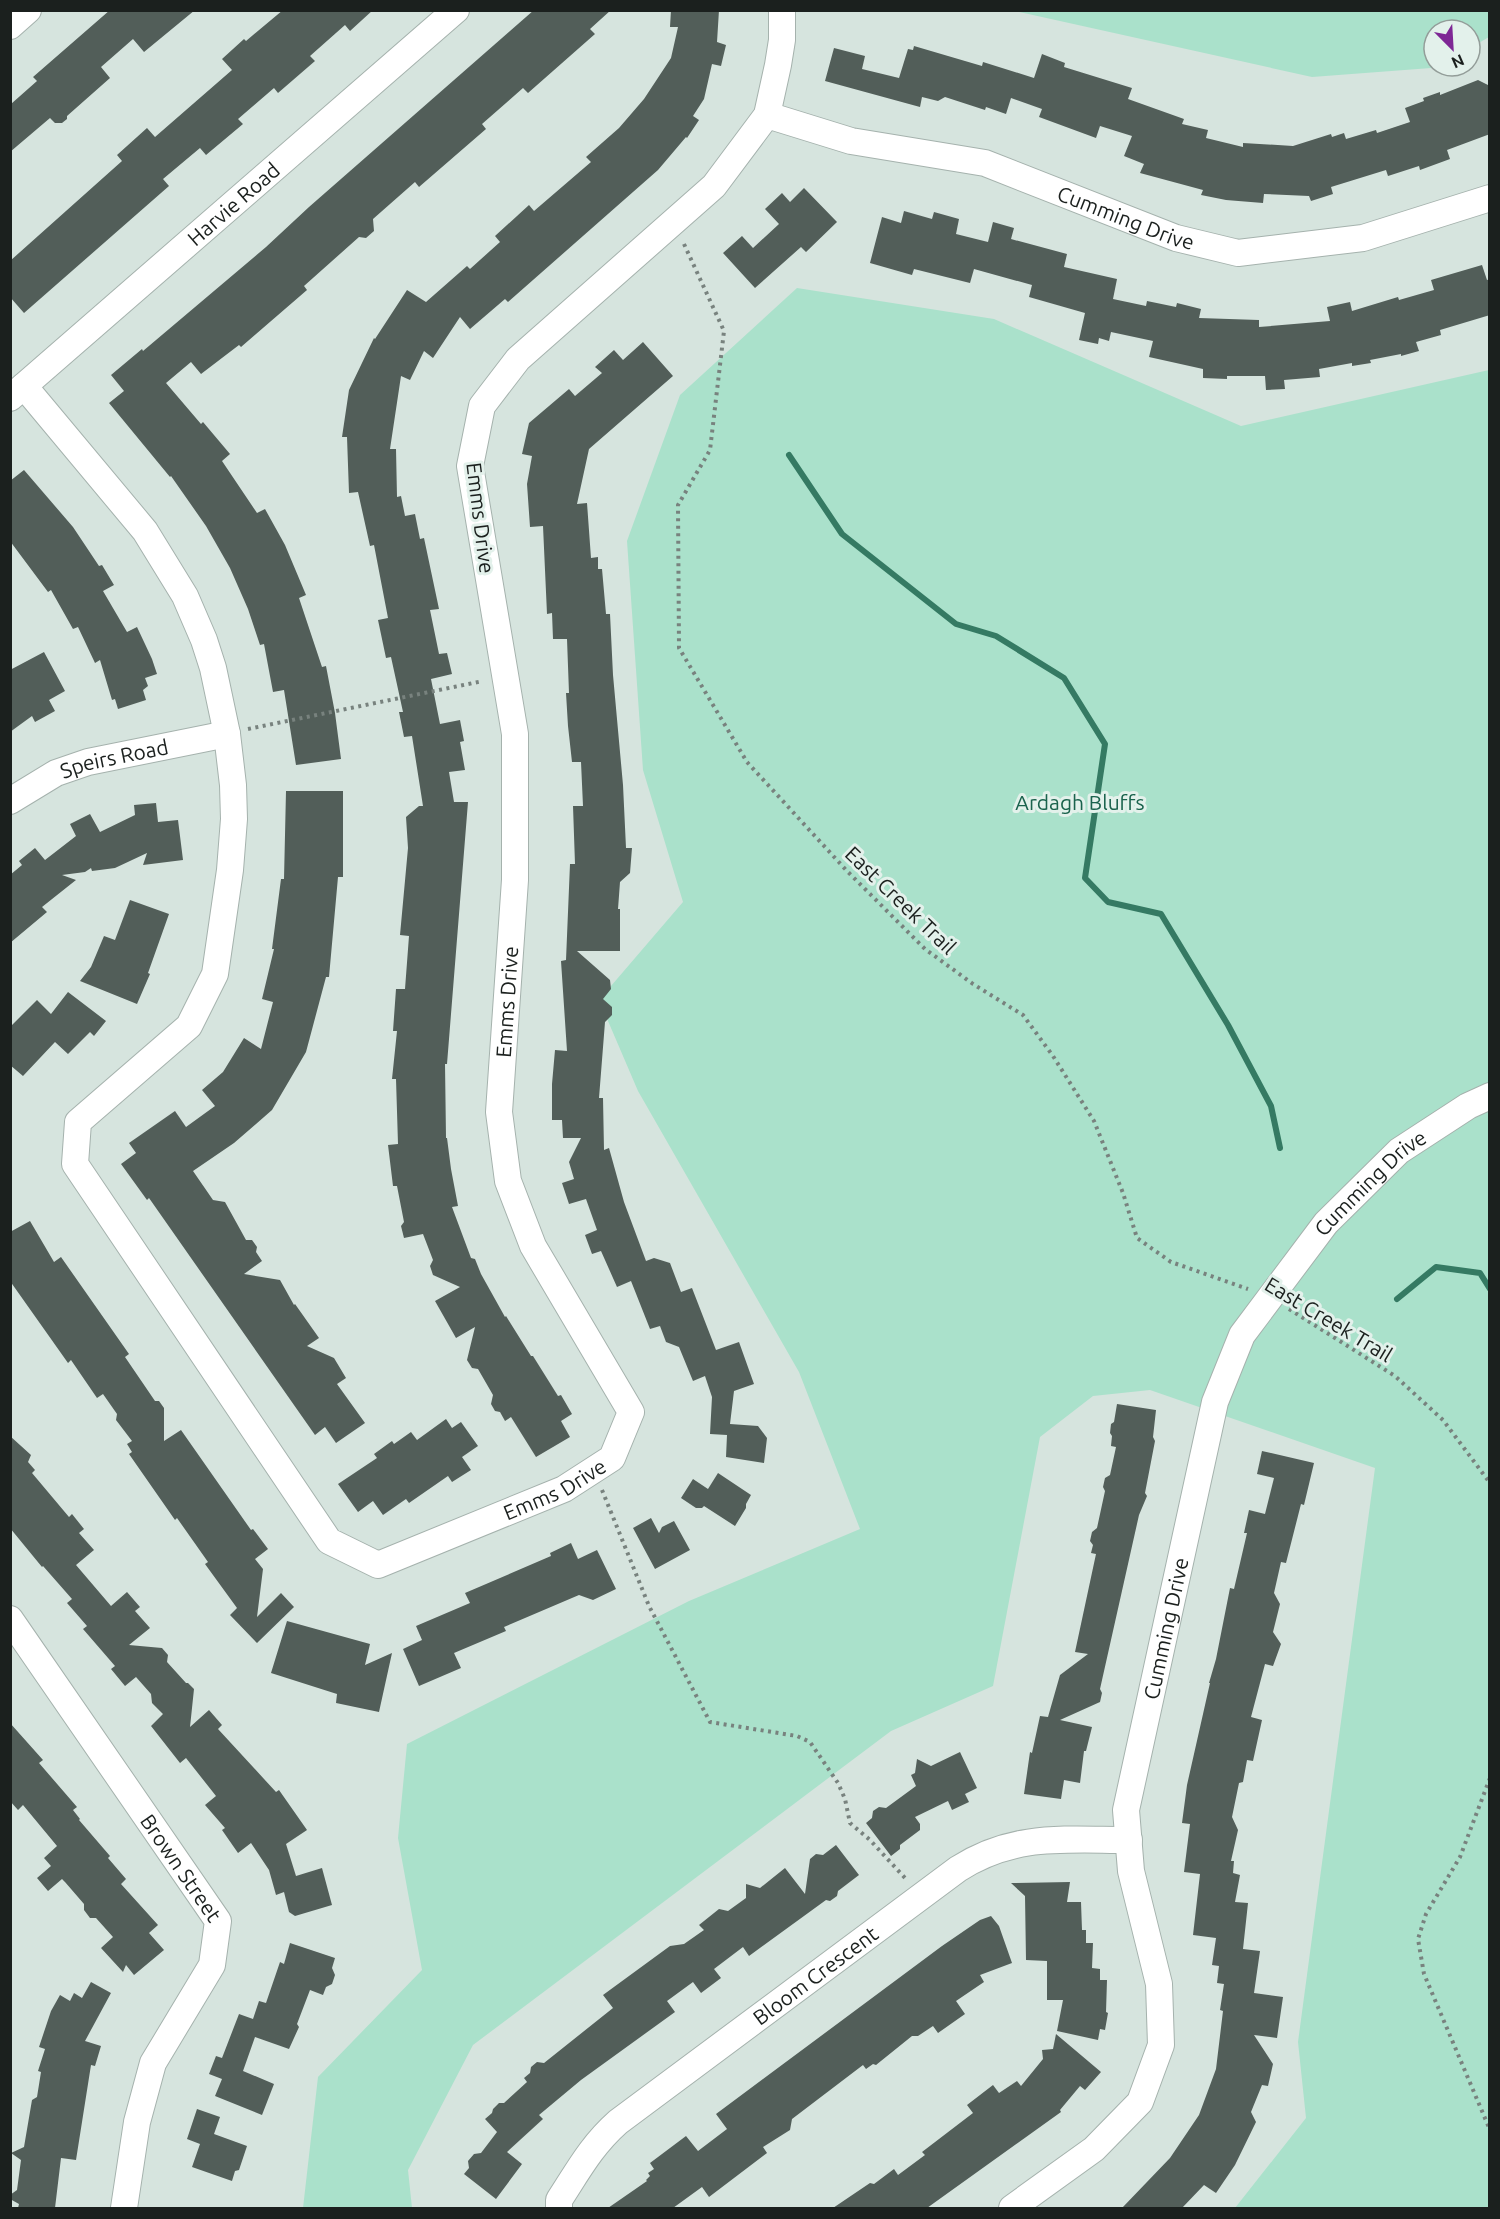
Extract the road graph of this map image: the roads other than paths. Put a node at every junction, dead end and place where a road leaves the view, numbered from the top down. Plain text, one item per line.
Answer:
1 (28, 10) edge
2 (456, 10) edge
3 (782, 10) edge
4 (10, 26) edge
5 (767, 115) junction
6 (1490, 198) edge
7 (17, 392) edge
8 (237, 732) junction
9 (10, 801) edge
10 (1490, 1096) edge
11 (10, 1619) edge
12 (1129, 1840) junction
13 (124, 2208) edge
14 (559, 2208) edge
15 (1012, 2208) edge

1 - 4 street
2 - 7 street, Harvie Road
3 - 5 street, Emms Drive
5 - 6 street, Cumming Drive
5 - 8 street, Emms Drive
7 - 8 street, Emms Drive
8 - 9 street, Speirs Road
10 - 12 street, Cumming Drive
11 - 13 street, Brown Street
12 - 14 street, Bloom Crescent
12 - 15 street, Cumming Drive

